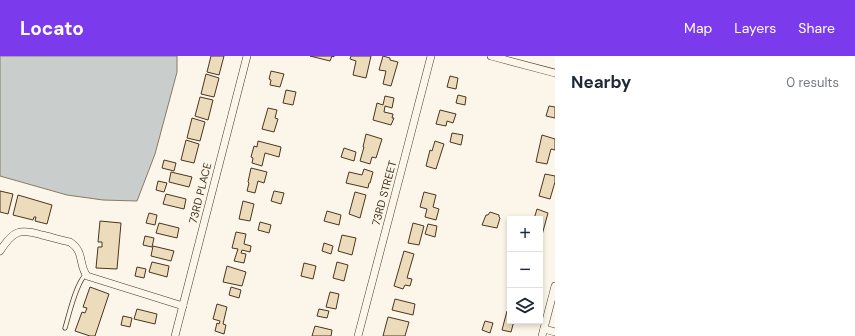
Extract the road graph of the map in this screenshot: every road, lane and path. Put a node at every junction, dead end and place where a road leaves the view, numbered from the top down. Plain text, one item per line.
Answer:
1 (247, 56) edge
2 (430, 56) edge
3 (491, 56) edge
4 (555, 73) edge
5 (0, 251) edge
6 (86, 274) junction
7 (555, 286) edge
8 (183, 306) junction
9 (66, 328) dead end
10 (543, 332) edge
11 (555, 332) edge
12 (175, 336) edge
13 (358, 336) edge

1 - 8 street, 73RD PLACE
2 - 13 street, 73RD STREET
3 - 4 street
5 - 6 street
6 - 8 street
6 - 9 lane
7 - 10 street
8 - 12 street, 73RD PLACE
10 - 11 street

